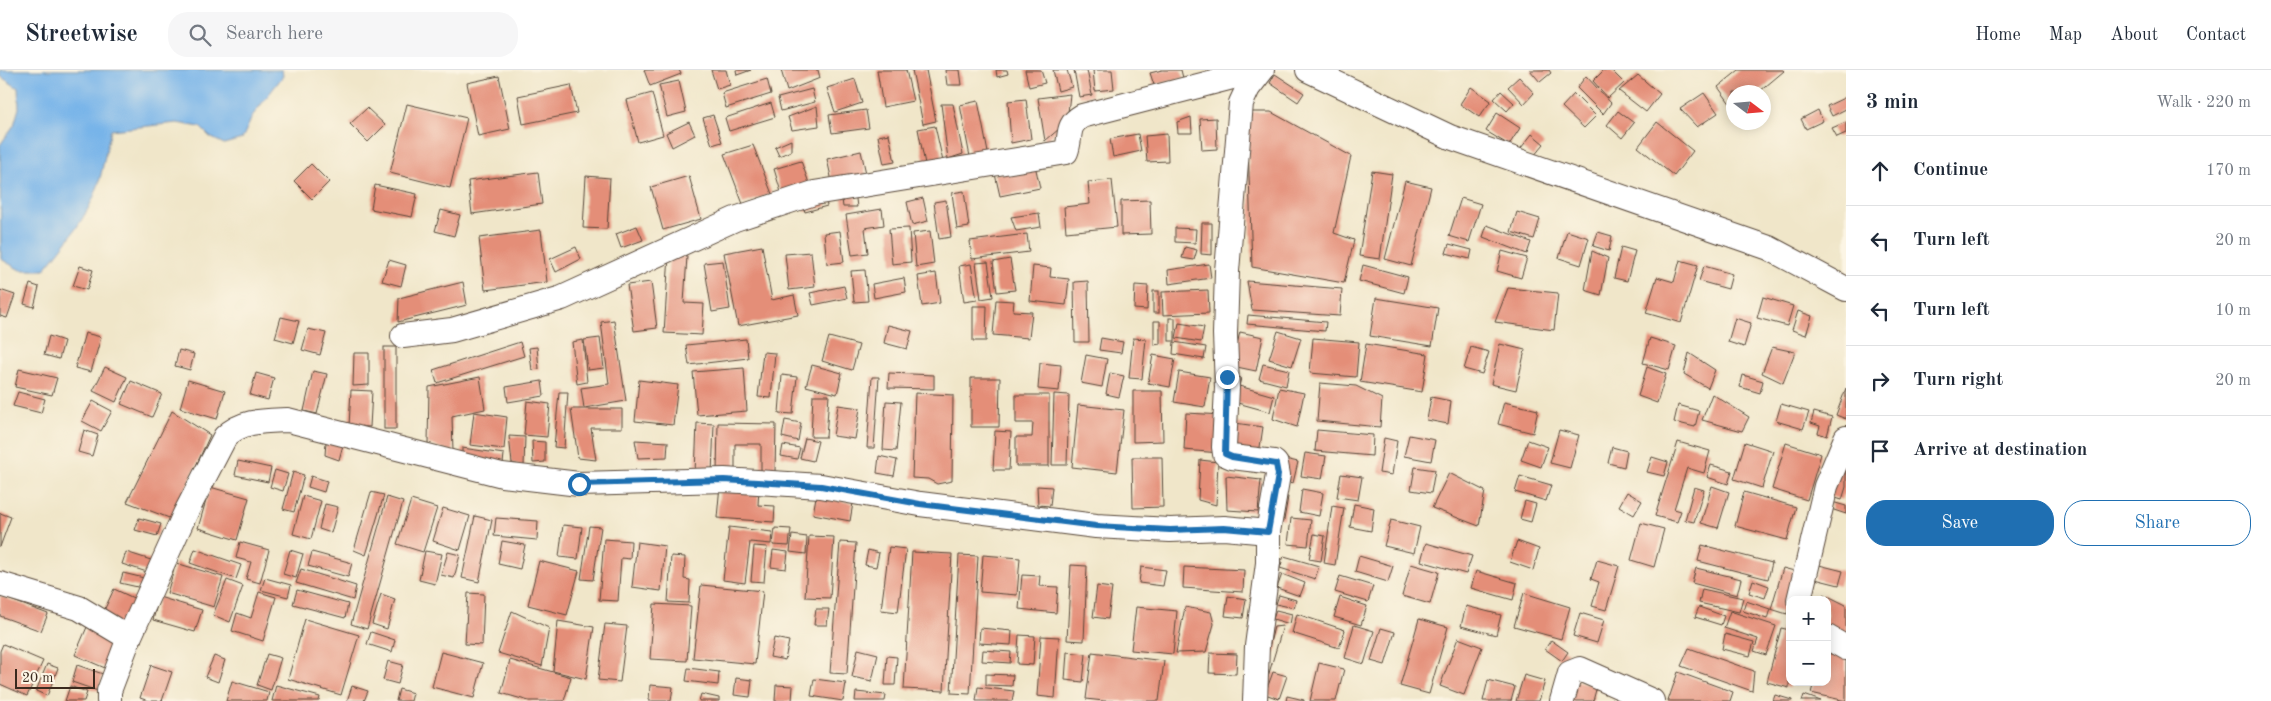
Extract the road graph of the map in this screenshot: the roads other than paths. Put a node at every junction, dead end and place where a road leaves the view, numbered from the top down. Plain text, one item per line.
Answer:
1 (1261, 70) edge
2 (1308, 70) edge
3 (1846, 289) edge
4 (403, 336) dead end
5 (1846, 438) edge
6 (1268, 532) junction
7 (0, 584) edge
8 (1800, 596) edge
9 (129, 638) junction
10 (1831, 639) edge
11 (1846, 648) edge
12 (109, 701) edge
13 (1255, 701) edge
14 (1562, 701) edge
15 (1652, 701) edge

1 - 4 street
1 - 6 street
2 - 3 street
5 - 8 street
6 - 9 street
6 - 13 street
7 - 9 street
9 - 12 street
10 - 11 street
14 - 15 street

